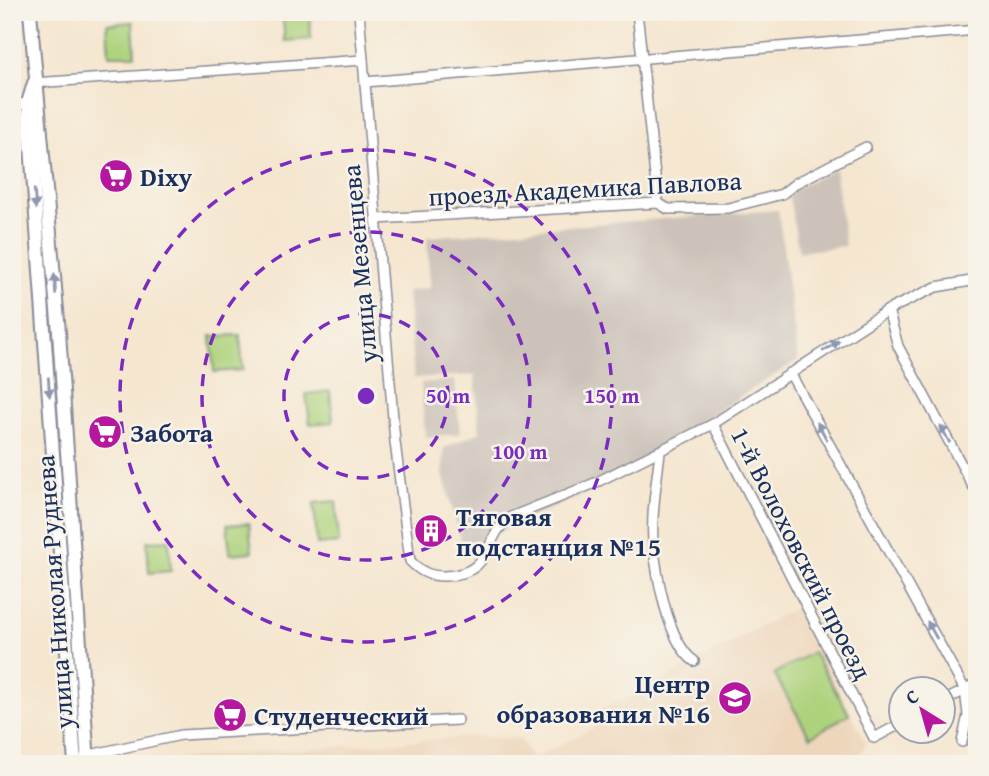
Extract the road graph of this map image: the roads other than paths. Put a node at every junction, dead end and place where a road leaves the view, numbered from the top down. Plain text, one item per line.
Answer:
1 (30, 12) edge
2 (359, 12) edge
3 (637, 12) edge
4 (977, 30) edge
5 (363, 60) junction
6 (643, 60) junction
7 (365, 82) junction
8 (34, 83) junction
9 (28, 103) junction
10 (12, 105) edge
11 (866, 147) dead end
12 (658, 204) junction
13 (376, 219) junction
14 (977, 280) edge
15 (888, 310) junction
16 (790, 373) junction
17 (713, 424) junction
18 (660, 452) junction
19 (977, 494) edge
20 (694, 661) dead end
21 (977, 683) edge
22 (965, 690) junction
23 (958, 694) edge
24 (458, 720) dead end
25 (888, 730) edge
26 (962, 742) dead end
27 (82, 760) edge

1 - 8 street, улица Николая Руднева
2 - 5 street, улица Мезенцева
3 - 6 street
4 - 6 street
5 - 7 street, улица Мезенцева
5 - 8 street
6 - 7 street
6 - 12 street
7 - 13 street, улица Мезенцева
8 - 9 street, улица Николая Руднева
27 -> 8 street, улица Николая Руднева
9 - 10 street
9 -> 27 street, улица Николая Руднева
11 - 12 street, проезд Академика Павлова
12 - 13 street, проезд Академика Павлова
13 - 18 street, улица Мезенцева
14 - 15 street
16 -> 15 street
19 -> 15 street
16 - 17 street
22 -> 16 street
17 - 18 street
17 - 25 street, 1-й Волоховский проезд
18 - 20 street
21 - 22 street
22 - 23 street
22 - 26 street
24 - 27 street

